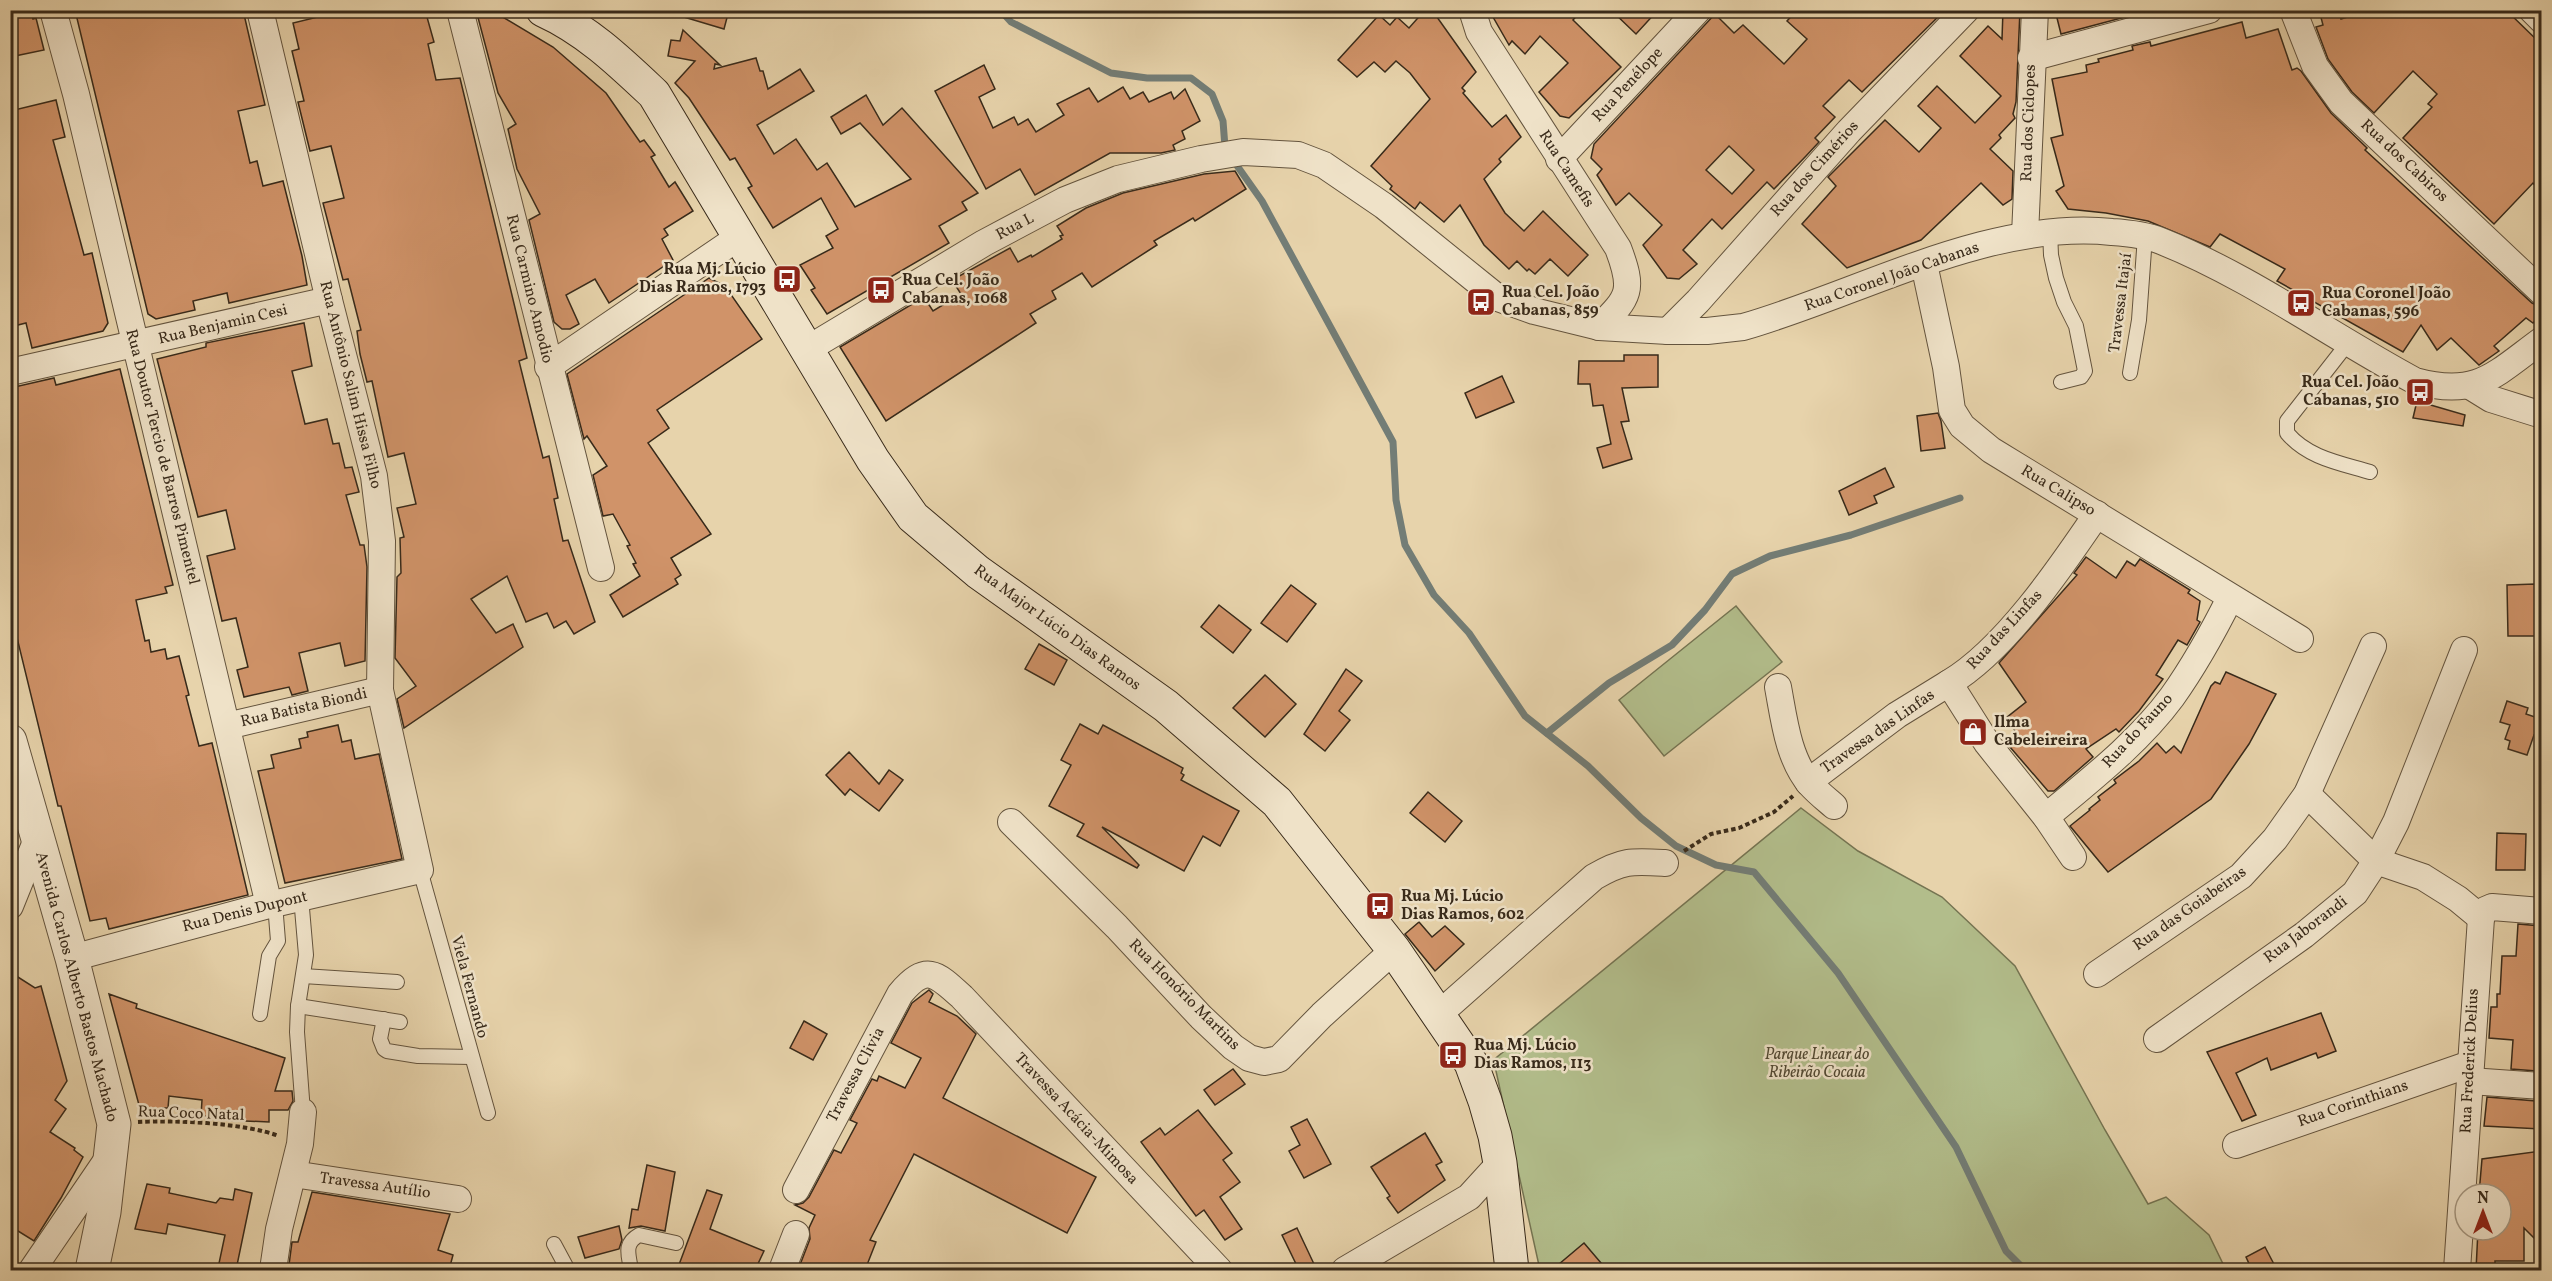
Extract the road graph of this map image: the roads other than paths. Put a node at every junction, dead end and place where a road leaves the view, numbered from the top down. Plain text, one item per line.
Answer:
1 (53, 10) edge
2 (260, 10) edge
3 (460, 10) edge
4 (543, 10) edge
5 (1472, 10) edge
6 (1698, 10) edge
7 (1966, 10) edge
8 (2035, 10) edge
9 (2209, 10) edge
10 (2293, 10) edge
11 (2532, 10) edge
12 (2541, 20) edge
13 (2031, 58) junction
14 (1243, 152) joint
15 (1559, 159) junction
16 (2050, 231) junction
17 (2025, 235) junction
18 (2145, 236) junction
19 (740, 237) junction
20 (1924, 264) junction
21 (2541, 292) edge
22 (329, 300) junction
23 (1599, 327) junction
24 (1668, 331) junction
25 (2541, 340) edge
26 (2348, 343) junction
27 (134, 345) junction
28 (806, 350) junction
29 (549, 367) junction
30 (10, 372) edge
31 (2130, 373) dead end
32 (2061, 382) dead end
33 (2470, 386) junction
34 (2541, 415) edge
35 (2370, 472) dead end
36 (2097, 514) junction
37 (601, 568) dead end
38 (2230, 598) junction
39 (2300, 639) dead end
40 (2373, 646) dead end
41 (2464, 650) dead end
42 (1949, 683) junction
43 (1778, 687) dead end
44 (380, 690) junction
45 (227, 726) junction
46 (10, 741) edge
47 (1808, 782) junction
48 (2307, 794) junction
49 (1834, 806) dead end
50 (2046, 817) junction
51 (1011, 822) dead end
52 (37, 839) junction
53 (2073, 857) dead end
54 (2376, 861) junction
55 (1665, 863) road end
56 (420, 870) junction
57 (300, 897) junction
58 (269, 904) junction
59 (10, 906) edge
60 (2541, 911) edge
61 (2481, 918) junction
62 (1394, 950) junction
63 (72, 958) junction
64 (929, 973) joint
65 (2097, 974) dead end
66 (303, 976) junction
67 (396, 982) dead end
68 (297, 1006) junction
69 (260, 1014) dead end
70 (1438, 1015) junction
71 (384, 1019) junction
72 (400, 1022) dead end
73 (2157, 1039) dead end
74 (471, 1057) junction
75 (2470, 1073) junction
76 (2541, 1086) edge
77 (303, 1112) joint
78 (488, 1113) dead end
79 (113, 1139) junction
80 (2236, 1145) dead end
81 (1500, 1163) junction
82 (292, 1174) junction
83 (796, 1190) dead end
84 (1469, 1197) junction
85 (458, 1198) dead end
86 (1504, 1208) junction
87 (796, 1234) dead end
88 (554, 1244) dead end
89 (676, 1244) dead end
90 (32, 1270) edge
91 (92, 1270) edge
92 (273, 1270) edge
93 (568, 1270) edge
94 (631, 1270) edge
95 (782, 1270) edge
96 (1219, 1270) edge
97 (1345, 1270) edge
98 (1512, 1270) edge
99 (2457, 1270) edge

1 - 27 street, Rua Doutor Tercio de Barros Pimentel
2 - 22 street, Rua Antônio Salim Hissa Filho
3 - 29 street, Rua Carmino Amodio
4 - 19 main road, Rua Major Lúcio Dias Ramos
5 - 15 street, Rua Camefis
6 - 15 street, Rua Penélope
7 - 24 street, Rua dos Cimérios
8 - 13 street, Rua dos Ciclopes
9 - 13 street
10 - 21 street, Rua dos Cabiros
11 - 12 street
13 - 17 street, Rua dos Ciclopes
14 - 23 street, Rua Coronel João Cabanas
14 - 28 street, Rua L
15 - 23 street, Rua Camefis
16 - 17 street, Rua Coronel João Cabanas
16 - 18 street, Rua Coronel João Cabanas
16 - 32 lane
17 - 20 street, Rua Coronel João Cabanas
18 - 26 street, Rua Coronel João Cabanas
18 - 31 lane, Travessa Itajaí
19 - 28 main road, Rua Major Lúcio Dias Ramos
19 - 29 street
20 - 24 street, Rua Coronel João Cabanas
20 - 36 street, Rua Calipso
22 - 27 street, Rua Benjamin Cesi
22 - 44 street, Rua Antônio Salim Hissa Filho
23 - 24 street, Rua Coronel João Cabanas
25 - 33 street, Rua Coronel João Cabanas
26 - 33 street, Rua Coronel João Cabanas
26 - 35 lane
27 - 30 street, Rua Benjamin Cesi
27 - 45 street, Rua Doutor Tercio de Barros Pimentel
28 - 62 main road, Rua Major Lúcio Dias Ramos
29 - 37 street, Rua Carmino Amodio
33 - 34 street
36 - 38 street, Rua Calipso
36 - 42 street, Rua das Linfas
38 - 39 street, Rua Calipso
38 - 50 street, Rua do Fauno
40 - 48 street, Rua das Goiabeiras
41 - 54 street, Rua Jaborandi
42 - 47 street, Travessa das Linfas
42 - 50 street
43 - 47 street, Travessa das Linfas
44 - 45 street, Rua Batista Biondi
44 - 56 street, Rua Antônio Salim Hissa Filho
45 - 58 street, Rua Doutor Tercio de Barros Pimentel
46 - 52 main road, Avenida Carlos Alberto Bastos Machado
47 - 49 street, Travessa das Linfas
48 - 54 street
48 - 65 street, Rua das Goiabeiras
50 - 53 street
51 - 62 street, Rua Honório Martins
52 - 59 street
52 - 63 main road, Avenida Carlos Alberto Bastos Machado
54 - 61 street
54 - 73 street, Rua Jaborandi
55 - 70 street
56 - 57 street, Rua Denis Dupont
56 - 74 lane, Viela Fernando
57 - 58 street, Rua Denis Dupont
57 - 66 lane
58 - 63 street, Rua Denis Dupont
58 - 69 lane
60 - 61 street
61 - 75 street, Rua Frederick Delius
62 - 70 main road, Rua Major Lúcio Dias Ramos
63 - 79 main road, Avenida Carlos Alberto Bastos Machado
64 - 83 street, Travessa Clivia
64 - 96 street, Travessa Acácia-Mimosa
66 - 67 lane
66 - 68 lane
68 - 71 lane
68 - 77 lane
70 - 81 main road, Rua Major Lúcio Dias Ramos
71 - 72 lane
71 - 74 lane
74 - 78 lane, Viela Fernando
75 - 76 street
75 - 80 street, Rua Corinthians
75 - 99 street, Rua Frederick Delius
77 - 82 street
79 - 90 street
79 - 91 main road, Avenida Carlos Alberto Bastos Machado
81 - 84 street
81 - 86 main road, Rua Major Lúcio Dias Ramos
82 - 85 street, Travessa Autílio
82 - 92 street
84 - 86 street
84 - 97 street
86 - 98 main road, Rua Major Lúcio Dias Ramos
87 - 95 street
88 - 93 lane
89 - 94 lane

